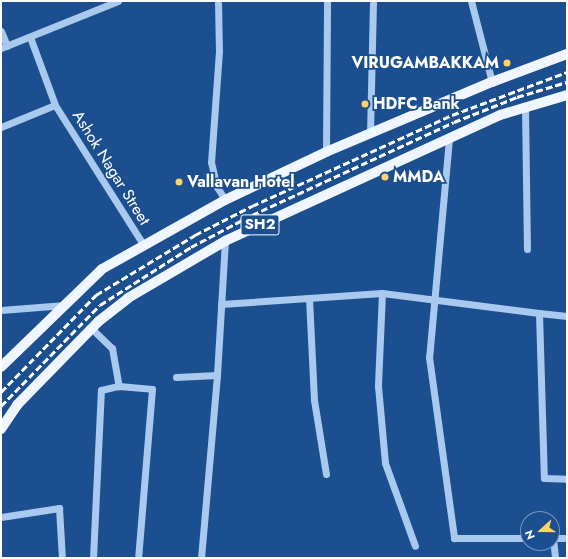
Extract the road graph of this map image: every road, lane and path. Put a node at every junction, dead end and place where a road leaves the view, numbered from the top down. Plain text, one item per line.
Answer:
1 (118, 1) edge
2 (327, 1) edge
3 (373, 1) edge
4 (471, 1) edge
5 (217, 3) edge
6 (100, 4) edge
7 (1, 31) edge
8 (30, 37) junction
9 (4, 47) edge
10 (567, 54) edge
11 (492, 82) junction
12 (567, 95) edge
13 (55, 105) junction
14 (525, 107) junction
15 (1, 126) edge
16 (370, 134) junction
17 (449, 139) junction
18 (326, 152) junction
19 (226, 200) junction
20 (225, 241) junction
21 (144, 246) junction
22 (527, 249) dead end
23 (382, 293) junction
24 (309, 298) junction
25 (435, 298) junction
26 (221, 304) junction
27 (65, 305) junction
28 (1, 310) edge
29 (539, 313) junction
30 (567, 316) edge
31 (92, 329) junction
32 (1, 367) edge
33 (217, 375) junction
34 (176, 377) dead end
35 (119, 386) junction
36 (1, 429) edge
37 (326, 474) dead end
38 (567, 479) edge
39 (1, 517) edge
40 (520, 538) edge
41 (416, 546) dead end
42 (62, 558) edge
43 (93, 558) edge
44 (138, 558) edge
45 (201, 558) edge

1 - 6 street
2 - 18 street
3 - 16 street
4 - 11 street
5 - 19 street
6 - 8 street
7 - 9 street
8 - 9 street
8 - 13 street, Ashok Nagar Street
10 - 11 main road, SH2
11 - 16 main road, SH2
12 - 14 main road, SH2
13 - 15 street, Ashok Nagar Street
13 - 21 street, Ashok Nagar Street
14 - 17 main road, SH2
14 - 22 street
16 - 18 main road, SH2
17 - 20 main road, SH2
17 - 25 street
18 - 19 main road, SH2
19 - 21 main road, SH2
20 - 26 street
20 - 31 main road, SH2
21 - 27 main road, SH2
23 - 24 street
23 - 25 street
23 - 41 street
24 - 26 street
24 - 37 street
25 - 29 street
25 - 40 street
26 - 33 street
27 - 28 street
27 - 32 main road, SH2
29 - 30 street
29 - 38 street
31 - 35 street
31 - 36 main road, SH2
33 - 34 street
33 - 45 street
35 - 43 street
35 - 44 street
39 - 42 street

